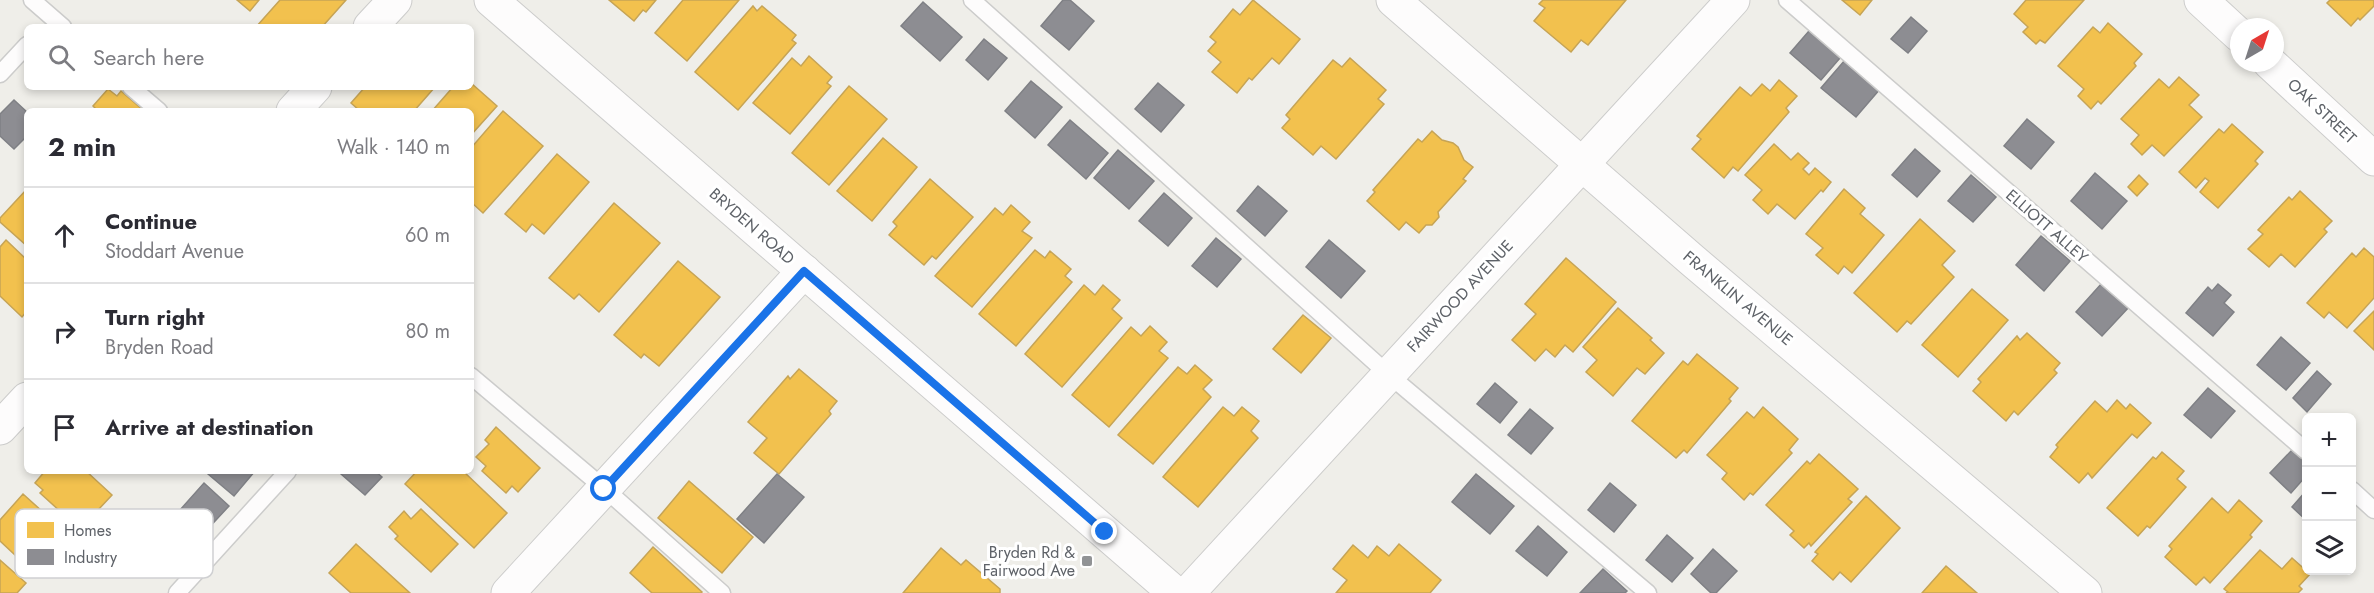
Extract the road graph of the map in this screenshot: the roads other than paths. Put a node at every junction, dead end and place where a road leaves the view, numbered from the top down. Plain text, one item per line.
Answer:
1 (32, 0) edge
2 (394, 0) edge
3 (491, 0) edge
4 (972, 0) edge
5 (1393, 0) edge
6 (1733, 0) edge
7 (1787, 0) edge
8 (2201, 0) edge
9 (53, 24) edge
10 (373, 24) edge
11 (2230, 27) edge
12 (24, 48) edge
13 (2280, 72) edge
14 (0, 74) edge
15 (134, 90) edge
16 (312, 90) edge
17 (156, 108) edge
18 (296, 108) edge
19 (2374, 159) edge
20 (1582, 163) junction
21 (804, 271) junction
22 (1388, 374) junction
23 (474, 379) edge
24 (24, 402) edge
25 (0, 428) edge
26 (2302, 447) edge
27 (285, 474) edge
28 (604, 489) junction
29 (2356, 494) edge
30 (2374, 510) edge
31 (213, 553) edge
32 (191, 578) edge
33 (177, 593) edge
34 (508, 593) edge
35 (722, 593) edge
36 (1175, 593) edge
37 (1188, 593) edge
38 (1648, 593) edge
39 (2085, 593) edge

1 - 9 lane
2 - 10 street
3 - 21 street, BRYDEN ROAD
4 - 22 lane
5 - 20 street, FRANKLIN AVENUE
6 - 20 street, FAIRWOOD AVENUE
7 - 26 lane, ELLIOTT ALLEY
8 - 11 street
12 - 14 lane
13 - 19 street, OAK STREET
15 - 17 lane
16 - 18 street
20 - 22 street, FAIRWOOD AVENUE
20 - 39 street, FRANKLIN AVENUE
21 - 28 street
21 - 36 street, BRYDEN ROAD
22 - 37 street, FAIRWOOD AVENUE
22 - 38 lane
23 - 28 lane
24 - 25 street
27 - 31 lane
28 - 34 street
28 - 35 lane
29 - 30 lane
32 - 33 lane

